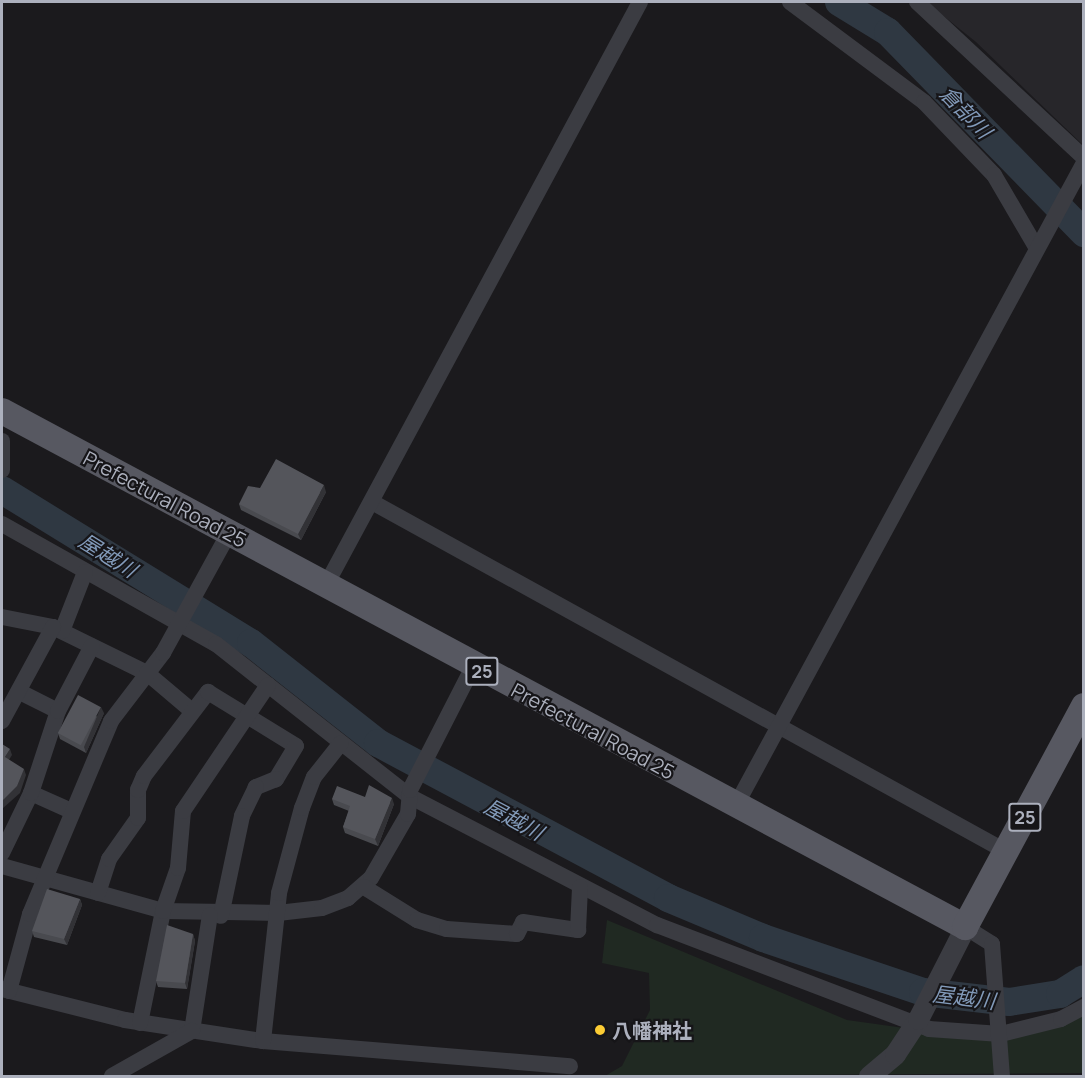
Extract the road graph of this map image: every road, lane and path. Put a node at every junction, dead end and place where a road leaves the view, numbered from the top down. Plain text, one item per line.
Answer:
1 (640, 2) edge
2 (790, 2) edge
3 (917, 2) edge
4 (1083, 158) edge
5 (1080, 169) edge
6 (1038, 244) junction
7 (2, 411) edge
8 (2, 441) edge
9 (2, 470) edge
10 (372, 502) junction
11 (2, 525) edge
12 (229, 532) junction
13 (85, 572) junction
14 (326, 585) junction
15 (2, 617) edge
16 (179, 621) junction
17 (57, 629) junction
18 (92, 646) junction
19 (473, 667) junction
20 (147, 674) junction
21 (268, 685) junction
22 (20, 692) junction
23 (1083, 706) edge
24 (58, 711) junction
25 (192, 711) junction
26 (247, 716) junction
27 (2, 721) edge
28 (780, 724) junction
29 (341, 743) junction
30 (31, 793) junction
31 (410, 793) junction
32 (735, 807) junction
33 (69, 810) junction
34 (1007, 852) junction
35 (2, 853) edge
36 (2, 866) edge
37 (43, 879) junction
38 (364, 887) junction
39 (580, 887) junction
40 (98, 893) junction
41 (163, 911) junction
42 (276, 913) junction
43 (215, 915) junction
44 (965, 927) junction
45 (5, 990) edge
46 (1083, 1007) edge
47 (917, 1021) junction
48 (140, 1023) junction
49 (1001, 1030) junction
50 (192, 1031) junction
51 (262, 1041) junction
52 (570, 1066) dead end
53 (112, 1077) edge
54 (869, 1077) edge
55 (1002, 1077) edge

1 - 10 street
2 - 6 street
3 - 4 street
5 - 6 street
6 - 28 street
7 - 12 main road, Prefectural Road 25 / 25
8 - 9 street
10 - 14 street
10 - 28 street
11 - 13 street
12 - 14 main road, Prefectural Road 25 / 25
12 - 16 street
13 - 16 street
13 - 17 street
14 - 19 main road, Prefectural Road 25 / 25
15 - 17 street
16 - 20 street
16 - 21 street
17 - 18 street
17 - 22 street
18 - 20 street
18 - 24 street
19 - 31 street
19 - 32 main road, Prefectural Road 25 / 25
20 - 25 street
20 - 33 street
21 - 26 street
21 - 29 street
22 - 24 street
22 - 27 street
23 - 34 main road, 25
24 - 30 street
25 - 26 street
25 - 40 street
26 - 41 street
26 - 43 street
28 - 32 street
28 - 34 street
29 - 31 street
29 - 42 street
30 - 33 street
30 - 35 street
31 - 38 street
31 - 39 street
32 - 44 main road, Prefectural Road 25 / 25
33 - 37 street
34 - 44 main road, 25
36 - 37 street
37 - 40 street
37 - 45 street
38 - 39 street
38 - 42 street
39 - 47 street
40 - 41 street
41 - 43 street
41 - 48 street
42 - 43 street
42 - 51 street
43 - 50 street
44 - 47 street
44 - 49 street
45 - 48 street
46 - 49 street
47 - 49 street
47 - 54 street
48 - 50 street
49 - 55 street
50 - 51 street
50 - 53 street
51 - 52 street

